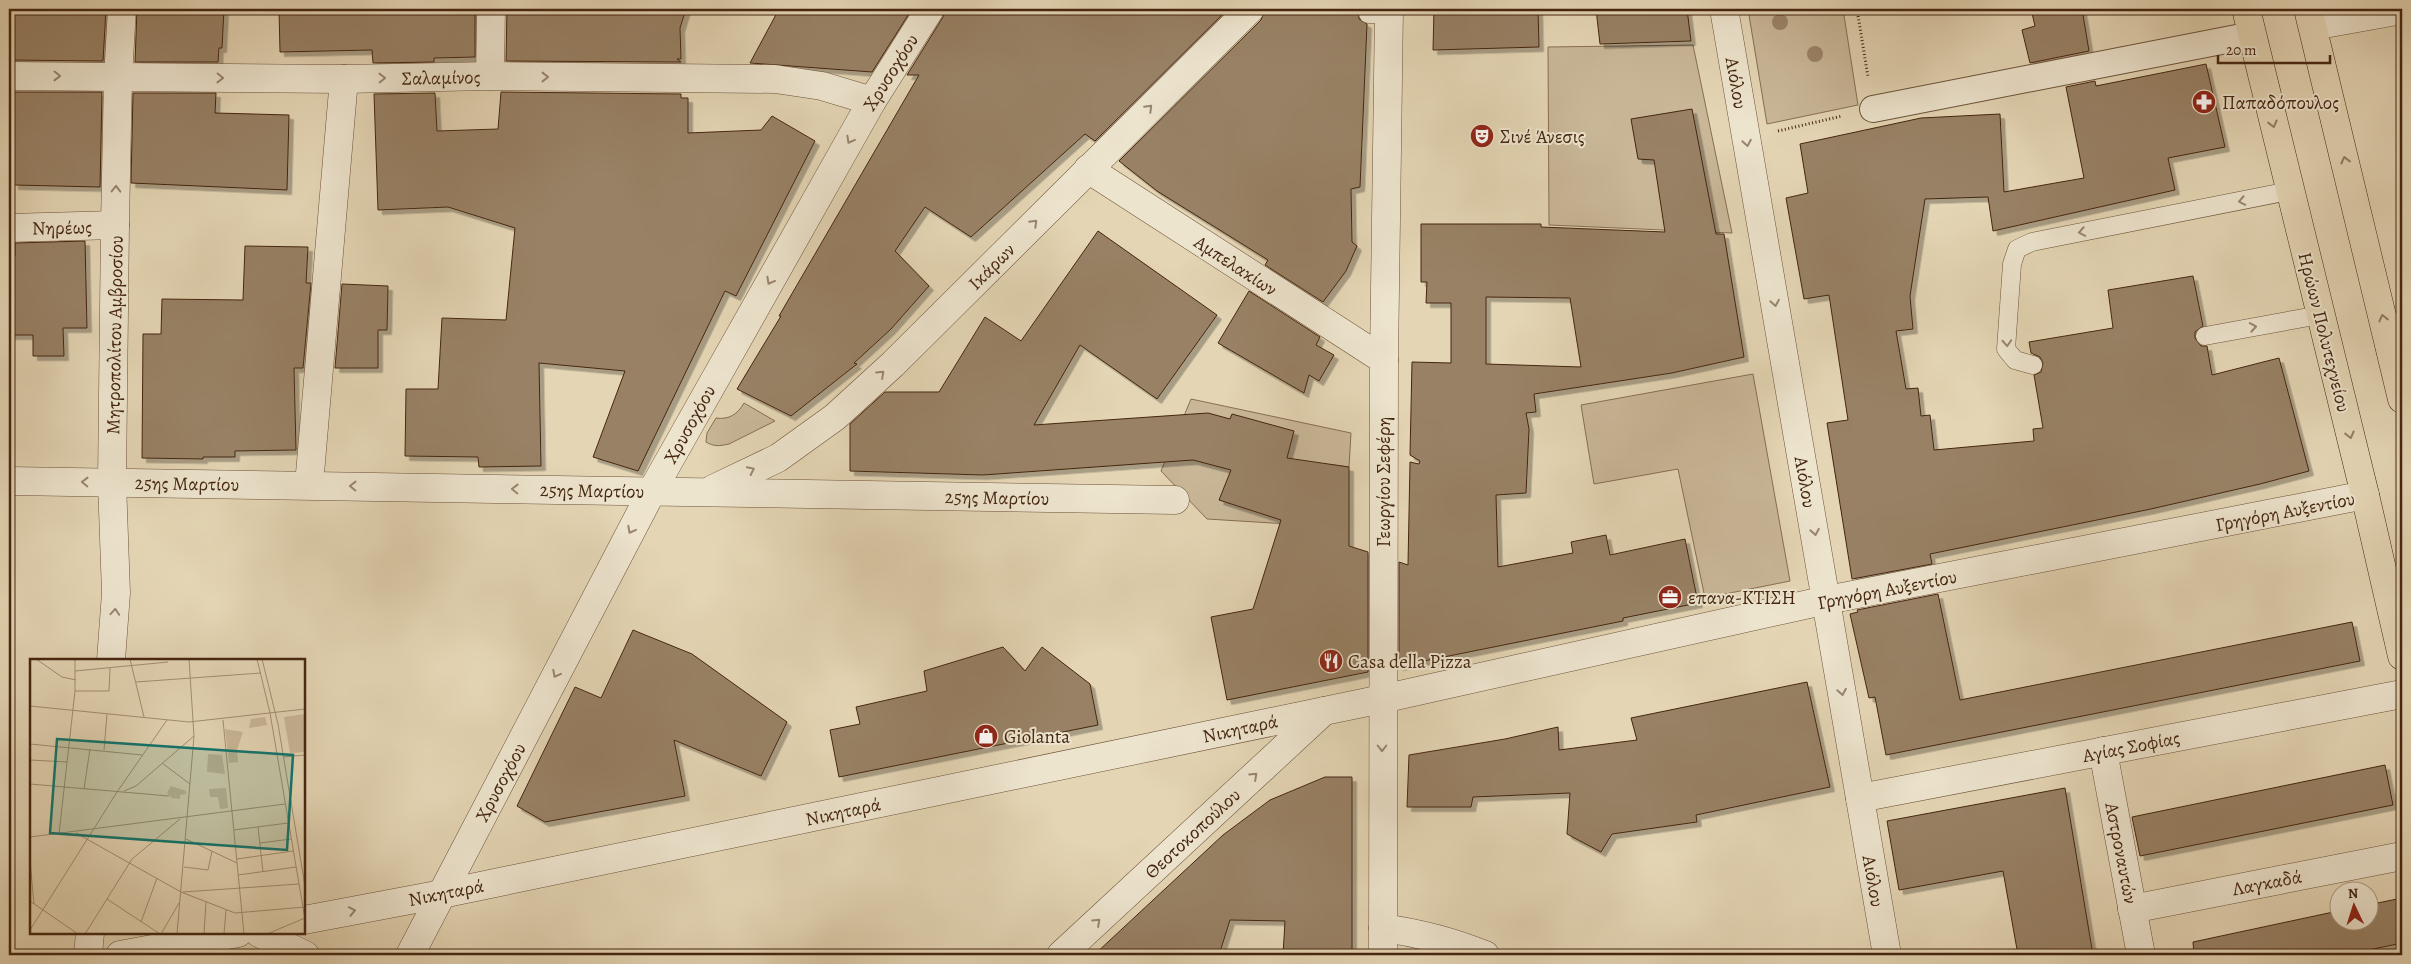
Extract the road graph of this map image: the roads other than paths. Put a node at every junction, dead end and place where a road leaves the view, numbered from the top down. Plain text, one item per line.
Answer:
1 (122, 9) edge
2 (491, 9) edge
3 (930, 9) edge
4 (1250, 9) edge
5 (1724, 9) edge
6 (2246, 9) edge
7 (2402, 10) edge
8 (1382, 12) edge
9 (2310, 18) edge
10 (2252, 36) junction
11 (9, 76) edge
12 (490, 76) junction
13 (118, 77) junction
14 (344, 79) junction
15 (872, 101) junction
16 (1873, 109) road end
17 (1088, 169) junction
18 (2290, 191) junction
19 (115, 226) junction
20 (9, 228) edge
21 (2320, 315) junction
22 (2205, 336) dead end
23 (1384, 360) junction
24 (2033, 365) dead end
25 (2402, 399) edge
26 (9, 481) edge
27 (112, 482) junction
28 (309, 485) junction
29 (652, 491) junction
30 (708, 492) junction
31 (2365, 495) junction
32 (1176, 500) dead end
33 (1827, 600) junction
34 (2402, 656) edge
35 (111, 659) edge
36 (2402, 694) edge
37 (1382, 699) junction
38 (1324, 711) junction
39 (2103, 751) junction
40 (1860, 798) junction
41 (2402, 856) edge
42 (442, 894) junction
43 (2132, 909) junction
44 (305, 920) edge
45 (1383, 928) junction
46 (90, 934) edge
47 (233, 934) edge
48 (260, 934) edge
49 (88, 955) edge
50 (120, 955) edge
51 (305, 955) edge
52 (410, 955) edge
53 (1061, 955) edge
54 (1383, 955) edge
55 (1485, 955) edge
56 (1887, 955) edge
57 (2141, 955) edge

1 - 13 street, Μητροπολίτου Αμβροσίου
2 - 12 street
3 - 15 street, Χρυσοχόου
17 -> 4 street, Ικάρων
5 -> 33 street, Αιόλου
6 - 10 main road, Ηρώων Πολυτεχνείου
7 - 9 street
8 - 23 street, Γεωργίου Σεφέρη
25 -> 9 main road
10 - 16 street
10 -> 18 main road, Ηρώων Πολυτεχνείου
11 -> 13 street, Σαλαμίνος
14 -> 12 street, Σαλαμίνος
12 -> 15 street, Σαλαμίνος
13 -> 14 street, Σαλαμίνος
19 -> 13 street, Μητροπολίτου Αμβροσίου
14 - 28 street
15 -> 29 street, Χρυσοχόου
17 - 23 street, Αμπελακίων
30 -> 17 street, Ικάρων
18 - 21 main road, Ηρώων Πολυτεχνείου
18 -> 24 lane
19 - 20 street, Νηρέως
19 - 27 street, Μητροπολίτου Αμβροσίου
22 -> 21 lane
21 -> 31 main road, Ηρώων Πολυτεχνείου
23 - 37 street, Γεωργίου Σεφέρη
27 -> 26 street, 25ης Μαρτίου
27 - 28 street, 25ης Μαρτίου
35 -> 27 street, Μητροπολίτου Αμβροσίου
29 -> 28 street, 25ης Μαρτίου
29 - 30 street, 25ης Μαρτίου
29 -> 42 street, Χρυσοχόου
30 - 32 street, 25ης Μαρτίου
31 - 33 street, Γρηγόρη Αυξεντίου
31 - 34 main road, Ηρώων Πολυτεχνείου
33 - 37 street, Γρηγόρη Αυξεντίου
33 -> 40 street, Αιόλου
36 - 39 street, Αγίας Σοφίας
37 - 38 street, Νικηταρά
37 -> 45 street, Γεωργίου Σεφέρη
38 - 42 street, Νικηταρά
53 -> 38 street, Θεοτοκοπούλου
39 - 40 street, Αγίας Σοφίας
39 - 43 street, Αστροναυτών
40 - 56 street, Αιόλου
41 - 43 street, Λαγκαδά
44 -> 42 street, Νικηταρά
42 - 52 street, Χρυσοχόου
43 - 57 street, Αστροναυτών
45 - 54 street, Γεωργίου Σεφέρη
45 - 55 street
46 - 49 street
47 - 50 street
48 - 51 street

